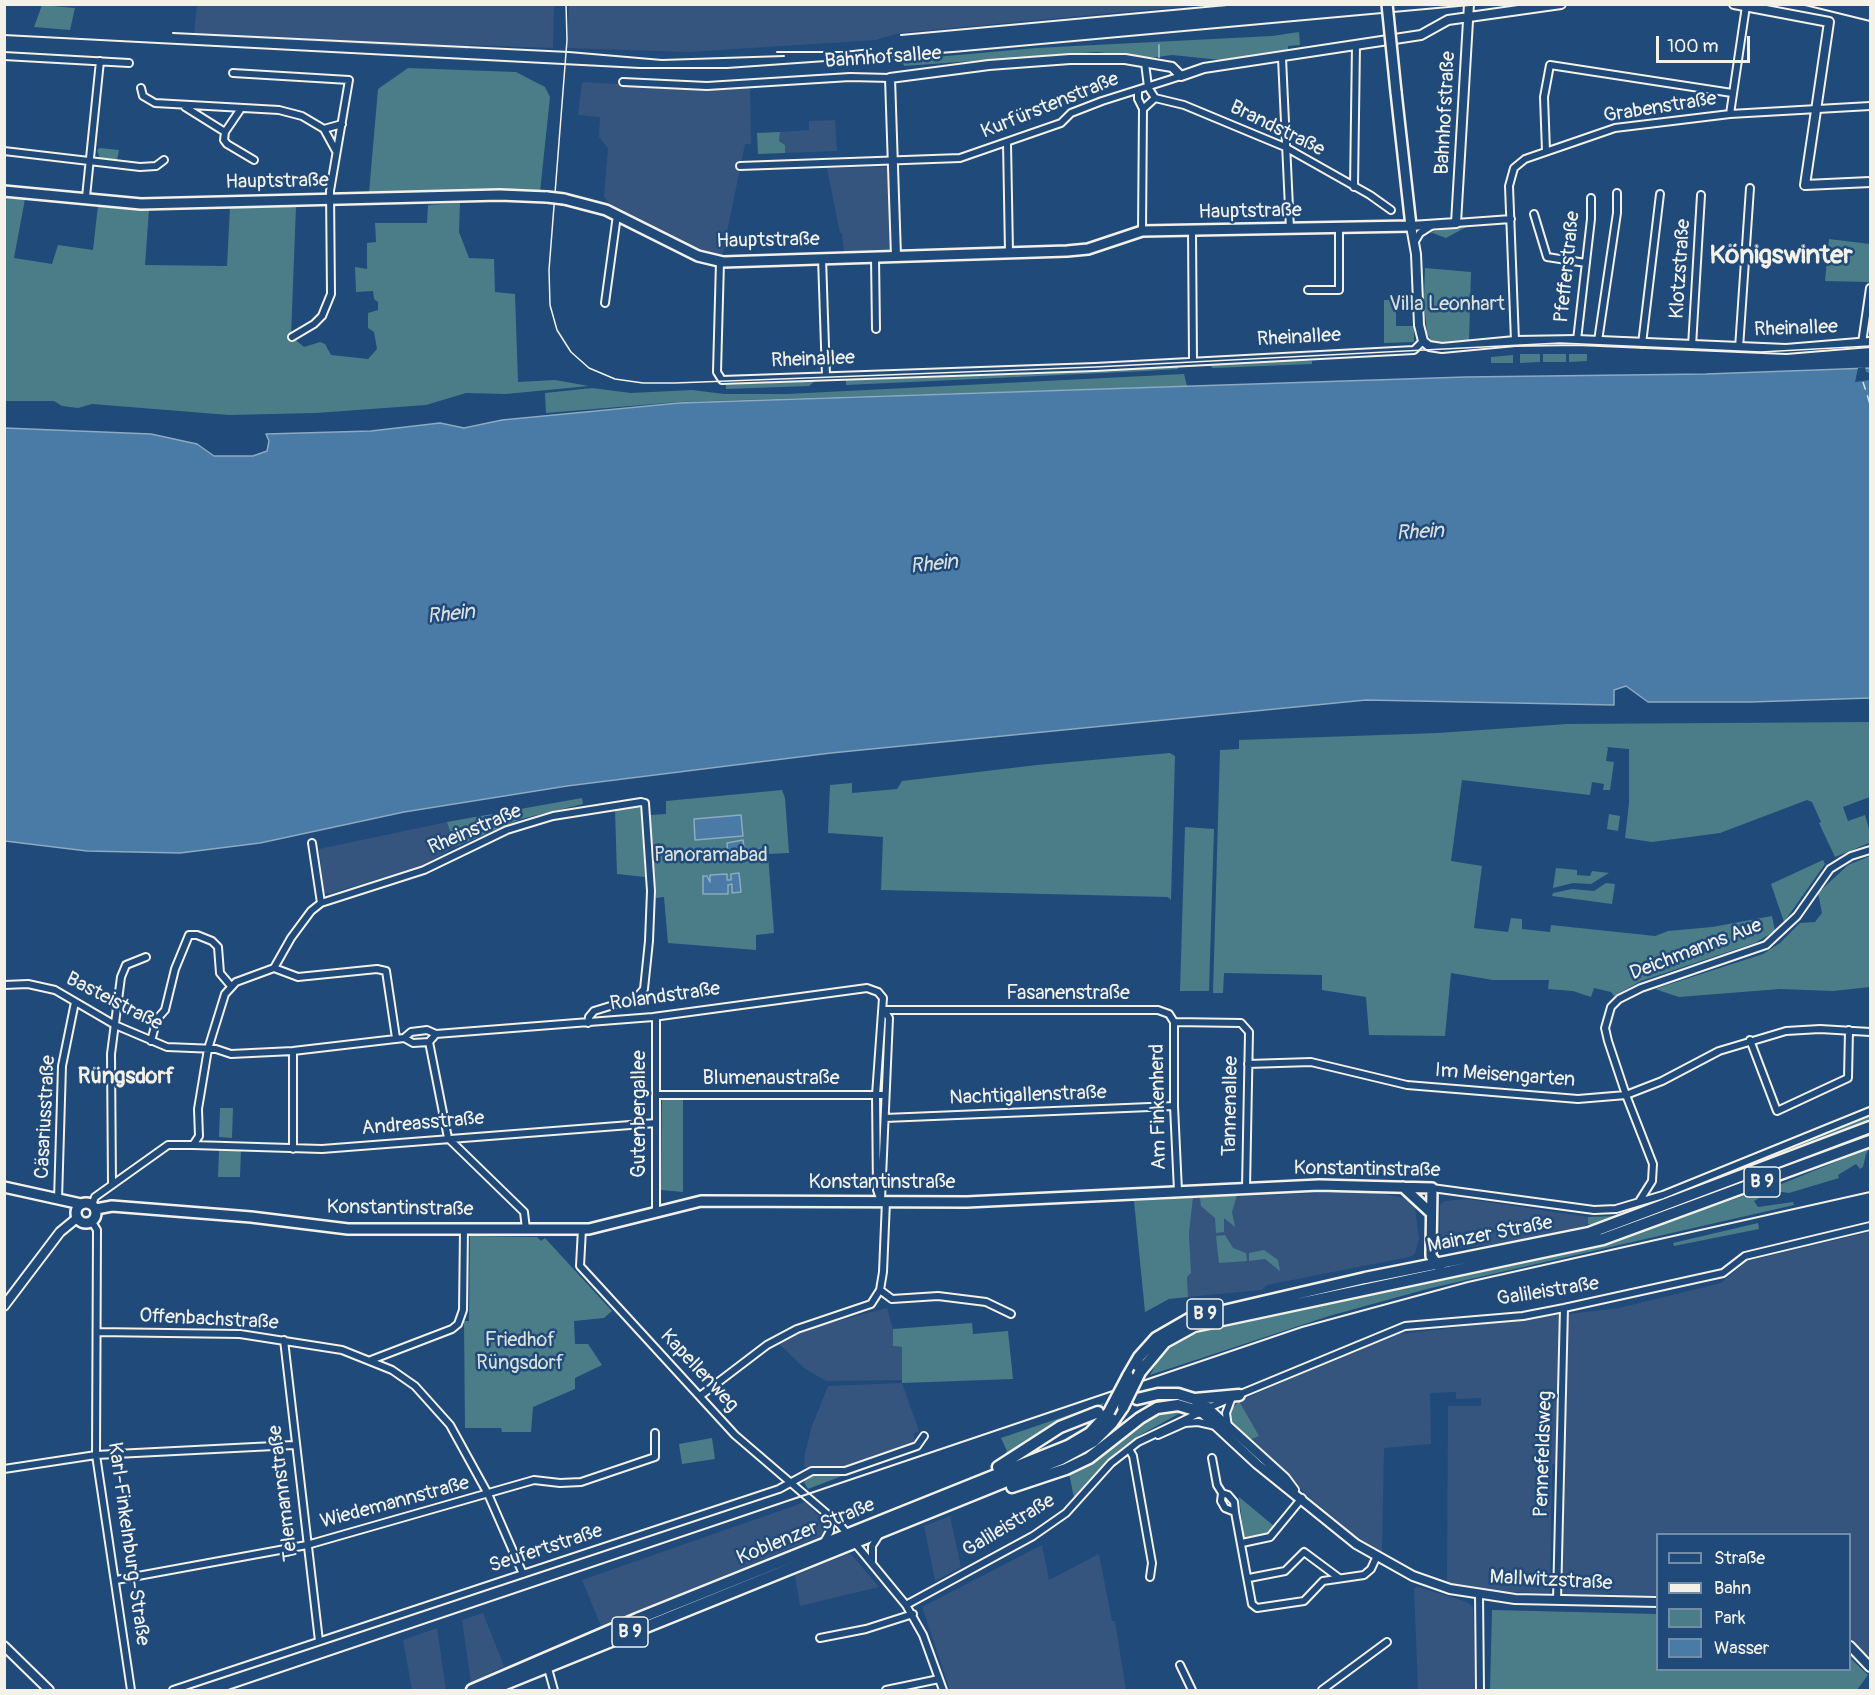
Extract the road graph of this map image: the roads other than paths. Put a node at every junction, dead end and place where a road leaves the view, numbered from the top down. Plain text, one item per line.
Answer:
1 (1387, 4) edge
2 (1469, 4) edge
3 (1561, 4) edge
4 (1734, 4) edge
5 (1746, 6) edge
6 (1469, 15) junction
7 (1356, 45) junction
8 (4, 56) edge
9 (1282, 58) junction
10 (100, 61) junction
11 (129, 63) dead end
12 (1145, 63) junction
13 (233, 73) dead end
14 (1181, 76) junction
15 (890, 78) junction
16 (623, 82) dead end
17 (1148, 87) junction
18 (141, 88) dead end
19 (1138, 90) junction
20 (1732, 93) junction
21 (1155, 98) junction
22 (183, 106) junction
23 (1870, 106) edge
24 (1143, 109) junction
25 (1816, 109) junction
26 (240, 110) junction
27 (1730, 114) junction
28 (342, 124) junction
29 (324, 129) junction
30 (225, 132) junction
31 (1007, 142) junction
32 (1285, 147) junction
33 (4, 151) edge
34 (1546, 151) junction
35 (336, 152) junction
36 (894, 159) junction
37 (91, 160) junction
38 (164, 160) dead end
39 (254, 160) dead end
40 (740, 166) dead end
41 (1870, 182) edge
42 (1354, 187) junction
43 (1750, 188) dead end
44 (4, 191) edge
45 (1617, 193) dead end
46 (1660, 194) dead end
47 (1701, 195) dead end
48 (86, 197) junction
49 (1591, 198) dead end
50 (330, 199) junction
51 (1407, 204) junction
52 (1391, 210) dead end
53 (617, 214) junction
54 (1534, 214) dead end
55 (1511, 219) junction
56 (1456, 223) junction
57 (1435, 224) junction
58 (1411, 226) junction
59 (1395, 227) junction
60 (1339, 228) junction
61 (1290, 229) junction
62 (1142, 231) junction
63 (1192, 231) junction
64 (1414, 243) junction
65 (1010, 252) junction
66 (896, 256) junction
67 (876, 257) junction
68 (822, 258) junction
69 (720, 262) junction
70 (1586, 263) junction
71 (1870, 288) edge
72 (1308, 290) dead end
73 (605, 303) dead end
74 (876, 329) dead end
75 (292, 337) dead end
76 (1577, 340) junction
77 (1424, 341) junction
78 (1515, 341) junction
79 (1598, 341) junction
80 (1866, 342) edge
81 (1642, 344) junction
82 (1692, 346) junction
83 (1739, 348) junction
84 (1192, 361) junction
85 (826, 376) junction
86 (312, 843) dead end
87 (1870, 850) edge
88 (321, 903) junction
89 (146, 957) dead end
90 (274, 968) junction
91 (4, 985) edge
92 (231, 986) junction
93 (75, 1002) junction
94 (884, 1010) junction
95 (656, 1017) junction
96 (1174, 1022) junction
97 (588, 1023) junction
98 (115, 1025) junction
99 (1246, 1026) joint
100 (1849, 1030) junction
101 (1870, 1032) edge
102 (436, 1034) junction
103 (396, 1038) junction
104 (404, 1038) junction
105 (1750, 1040) junction
106 (151, 1041) junction
107 (429, 1042) junction
108 (208, 1049) junction
109 (293, 1051) junction
110 (1248, 1064) junction
111 (656, 1095) junction
112 (876, 1095) junction
113 (885, 1095) junction
114 (1626, 1095) junction
115 (1173, 1106) junction
116 (1870, 1111) edge
117 (885, 1118) junction
118 (656, 1123) junction
119 (1870, 1127) edge
120 (448, 1138) junction
121 (1870, 1141) edge
122 (193, 1145) junction
123 (293, 1149) junction
124 (112, 1185) junction
125 (4, 1187) edge
126 (1403, 1187) junction
127 (1246, 1188) junction
128 (1432, 1188) junction
129 (1178, 1191) junction
130 (58, 1200) junction
131 (1640, 1200) junction
132 (883, 1201) junction
133 (78, 1211) junction
134 (656, 1211) junction
135 (1430, 1212) junction
136 (94, 1213) junction
137 (1870, 1226) edge
138 (464, 1229) junction
139 (526, 1229) junction
140 (582, 1229) junction
141 (1431, 1261) junction
142 (1450, 1273) junction
143 (1415, 1279) junction
144 (880, 1290) junction
145 (4, 1306) edge
146 (1564, 1308) junction
147 (1011, 1314) dead end
148 (97, 1332) junction
149 (284, 1340) junction
150 (371, 1360) junction
151 (1140, 1372) joint
152 (1128, 1376) joint
153 (700, 1396) junction
154 (1236, 1396) junction
155 (1137, 1398) dead end
156 (1194, 1398) junction
157 (1205, 1410) junction
158 (1098, 1412) dead end
159 (1216, 1426) junction
160 (1228, 1428) junction
161 (655, 1433) dead end
162 (924, 1436) dead end
163 (1145, 1437) junction
164 (294, 1445) junction
165 (1129, 1449) junction
166 (96, 1455) junction
167 (1212, 1458) dead end
168 (4, 1469) edge
169 (792, 1483) junction
170 (1294, 1492) junction
171 (488, 1494) junction
172 (1302, 1498) junction
173 (954, 1503) junction
174 (917, 1507) junction
175 (828, 1515) junction
176 (881, 1533) junction
177 (852, 1538) junction
178 (822, 1544) junction
179 (1242, 1544) junction
180 (307, 1545) junction
181 (1376, 1558) junction
182 (872, 1563) junction
183 (523, 1574) junction
184 (1150, 1577) dead end
185 (1249, 1578) junction
186 (1339, 1578) junction
187 (116, 1580) junction
188 (1479, 1594) junction
189 (1557, 1600) junction
190 (1656, 1602) edge
191 (906, 1605) junction
192 (912, 1614) junction
193 (820, 1638) dead end
194 (319, 1641) junction
195 (1387, 1642) dead end
196 (4, 1646) edge
197 (1851, 1647) edge
198 (549, 1655) junction
199 (1180, 1665) dead end
200 (546, 1667) junction
201 (1870, 1667) edge
202 (939, 1679) junction
203 (49, 1690) edge
204 (131, 1690) edge
205 (173, 1690) edge
206 (472, 1690) edge
207 (490, 1690) edge
208 (554, 1690) edge
209 (886, 1690) edge
210 (943, 1690) edge
211 (1192, 1690) edge
212 (1322, 1690) edge
213 (1480, 1690) edge

1 - 51 main road, bridge
2 - 6 street, Bahnhofstraße
3 - 6 street
4 - 5 street
5 - 20 street
5 - 25 street
6 - 7 street
6 - 56 street, Bahnhofstraße
7 - 9 street
7 - 42 street
8 - 10 street
9 - 14 street
9 - 32 street
10 - 11 street
10 - 37 street
12 - 14 street, Bahnhofsallee
12 - 15 street, Bahnhofsallee
12 - 17 street
13 - 28 street
14 - 17 street, Kurfürstenstraße
15 - 16 street, Bahnhofsallee
15 - 36 street
17 - 19 street, Kurfürstenstraße
17 - 21 street
18 - 22 street
19 - 24 street
19 - 31 street, Kurfürstenstraße
20 - 27 street
20 - 34 street
21 - 24 street
21 - 32 street, Brandstraße
22 - 26 street
22 - 30 street
23 - 25 street, Grabenstraße
24 - 62 street
25 - 27 street, Grabenstraße
25 - 41 street
26 - 29 street
26 - 30 street
27 - 34 street, Grabenstraße
28 - 29 street
28 - 35 street
29 - 35 street
30 - 39 street
31 - 36 street, Kurfürstenstraße
31 - 65 street
32 - 42 street, Brandstraße
32 - 61 street
33 - 37 street
34 - 55 street, Grabenstraße
35 - 50 street
36 - 40 street, Kurfürstenstraße
36 - 66 street
37 - 38 street
37 - 48 street
42 - 52 street, Brandstraße
43 - 83 street
44 - 48 main road, Hauptstraße
45 - 79 street
46 - 81 street
47 - 82 street, Klotzstraße
48 - 50 main road, Hauptstraße
49 - 70 street, Pfefferstraße
50 - 53 main road, Hauptstraße, bridge
50 - 75 street
51 - 58 main road
51 - 59 main road
53 - 69 main road, Hauptstraße
53 - 73 street
54 - 70 street
55 - 56 street, Hauptstraße
55 - 78 street
56 - 57 street, Hauptstraße
57 - 58 street, Hauptstraße
57 - 64 street
58 - 59 main road, Hauptstraße
58 - 64 street
59 - 60 main road, Hauptstraße
60 - 61 main road, Hauptstraße
60 - 72 street
61 - 63 main road, Hauptstraße
62 - 63 main road, Hauptstraße
62 - 65 main road, Hauptstraße
63 - 84 street
64 - 77 street
65 - 66 main road, Hauptstraße
66 - 67 main road, Hauptstraße
67 - 68 main road, Hauptstraße
67 - 74 street
68 - 69 main road, Hauptstraße
68 - 85 street
69 - 85 street, Rheinallee
70 - 76 street, Pfefferstraße
71 - 80 street
76 - 78 street, Rheinallee
76 - 79 street, Rheinallee
77 - 78 street, Rheinallee
77 - 84 street, Rheinallee
79 - 81 street, Rheinallee
80 - 83 street, Rheinallee
81 - 82 street, Rheinallee
82 - 83 street, Rheinallee
84 - 85 street, Rheinallee
86 - 88 street
87 - 114 street, Deichmanns Aue
88 - 90 street
88 - 97 street, Rheinstraße
89 - 98 street
90 - 92 street
90 - 103 street
91 - 93 street, Basteistraße
92 - 106 street
92 - 108 street
93 - 98 street, Basteistraße
93 - 130 street, Cäsariusstraße
94 - 95 street, Rolandstraße
94 - 96 street, Fasanenstraße
94 - 112 street
94 - 113 street
95 - 97 street, Rolandstraße
95 - 111 street, Gutenbergallee
96 - 99 street, Fasanenstraße
96 - 115 street, Am Finkenherd
97 - 102 street, Rolandstraße
98 - 106 street, Basteistraße
98 - 124 street
99 - 110 street, Tannenallee
100 - 101 street, Im Meisengarten
100 - 105 street, Im Meisengarten
100 - 105 street
102 - 104 street, Rolandstraße
102 - 107 street
103 - 104 street, Rolandstraße
103 - 109 street, Rolandstraße
104 - 107 street, Rolandstraße
105 - 114 street, Im Meisengarten
106 - 108 street, Basteistraße
107 - 120 street
108 - 109 street, Rolandstraße
108 - 122 street
109 - 123 street
110 - 114 street, Im Meisengarten
110 - 127 street, Tannenallee
111 - 112 street, Blumenaustraße
111 - 118 street, Gutenbergallee
112 - 113 street, Blumenaustraße
112 - 132 street
113 - 117 street
114 - 131 street, Deichmanns Aue
115 - 117 street, Nachtigallenstraße
115 - 129 street, Am Finkenherd
116 - 131 street, Konstantinstraße
117 - 132 street
118 - 120 street, Andreasstraße
118 - 134 street, Gutenbergallee
119 - 141 main road, Mainzer Straße / B 9
120 - 123 street, Andreasstraße
120 - 139 street
121 - 142 main road, Mainzer Straße / B 9
122 - 123 street, Andreasstraße
122 - 124 street
124 - 136 street
125 - 130 main road
126 - 127 main road, Konstantinstraße
126 - 128 main road, Konstantinstraße
126 - 135 main road
127 - 129 main road, Konstantinstraße
128 - 131 street, Konstantinstraße
128 - 135 main road
129 - 132 main road, Konstantinstraße
130 - 133 main road
132 - 134 main road, Konstantinstraße
132 - 144 street
133 - 136 main road
133 - 136 main road
133 - 145 street
134 - 140 main road, Konstantinstraße
135 - 141 main road
136 - 138 main road, Konstantinstraße
136 - 148 street, Karl-Finkelnburg-Straße
137 - 146 street, Galileistraße
138 - 139 main road, Konstantinstraße
138 - 150 street
139 - 140 main road, Konstantinstraße
140 - 153 street, Kapellenweg
141 - 142 main road
141 - 143 main road
141 - 152 main road, Mainzer Straße / B 9
142 - 143 main road, Mainzer Straße / B 9
143 - 151 main road, Mainzer Straße / B 9
144 - 147 street
144 - 153 street
146 - 154 street, Galileistraße
146 - 189 street, Pennefeldsweg
148 - 149 street, Offenbachstraße
148 - 166 street, Karl-Finkelnburg-Straße
149 - 150 street, Offenbachstraße
149 - 164 street, Telemannstraße
150 - 171 street, Offenbachstraße
151 - 173 main road, Koblenzer Straße / B 9, bridge
152 - 174 main road, Koblenzer Straße / B 9, bridge
153 - 169 street, Kapellenweg
154 - 156 main road
154 - 157 street, Galileistraße
154 - 160 street
155 - 156 main road
156 - 157 main road
157 - 159 street, Mallwitzstraße
157 - 160 street, Mallwitzstraße
157 - 163 street, Galileistraße
157 - 173 main road
158 - 174 main road
159 - 163 street, Galileistraße
159 - 170 street, Mallwitzstraße
160 - 170 street, Mallwitzstraße
161 - 171 street, Wiedemannstraße
162 - 169 street, Seufertstraße
163 - 165 street, Galileistraße
164 - 166 street
164 - 180 street, Telemannstraße
165 - 184 street
165 - 191 street, Galileistraße
166 - 168 street
166 - 187 street, Karl-Finkelnburg-Straße
167 - 179 street
169 - 175 street, Kapellenweg
169 - 183 street, Seufertstraße
170 - 172 street, Mallwitzstraße
171 - 180 street, Wiedemannstraße
171 - 183 street, Offenbachstraße
172 - 179 street
172 - 181 street, Mallwitzstraße
173 - 176 main road, Koblenzer Straße / B 9
174 - 177 main road, Koblenzer Straße / B 9
175 - 177 street, Kapellenweg
175 - 178 street
176 - 177 main road, Koblenzer Straße / B 9
176 - 182 street
177 - 178 main road, Koblenzer Straße / B 9
177 - 182 street, Kapellenweg
177 - 200 main road, Koblenzer Straße / B 9
178 - 198 main road, Koblenzer Straße / B 9
179 - 185 street
180 - 187 street, Wiedemannstraße
180 - 194 street, Telemannstraße
181 - 186 street
181 - 188 street, Mallwitzstraße
182 - 191 street, Kapellenweg
183 - 194 street, Seufertstraße
185 - 186 street
185 - 186 street
187 - 204 street, Karl-Finkelnburg-Straße
188 - 189 street, Mallwitzstraße
188 - 213 street
189 - 190 street, Mallwitzstraße
191 - 192 street, Kapellenweg
192 - 193 street
192 - 202 street, Kapellenweg
194 - 205 street, Seufertstraße
195 - 212 street
196 - 203 street
197 - 201 street
198 - 200 street
198 - 206 main road, Koblenzer Straße / B 9
199 - 211 street
200 - 207 main road, Koblenzer Straße / B 9
200 - 208 street
202 - 209 street
202 - 210 street, Kapellenweg

